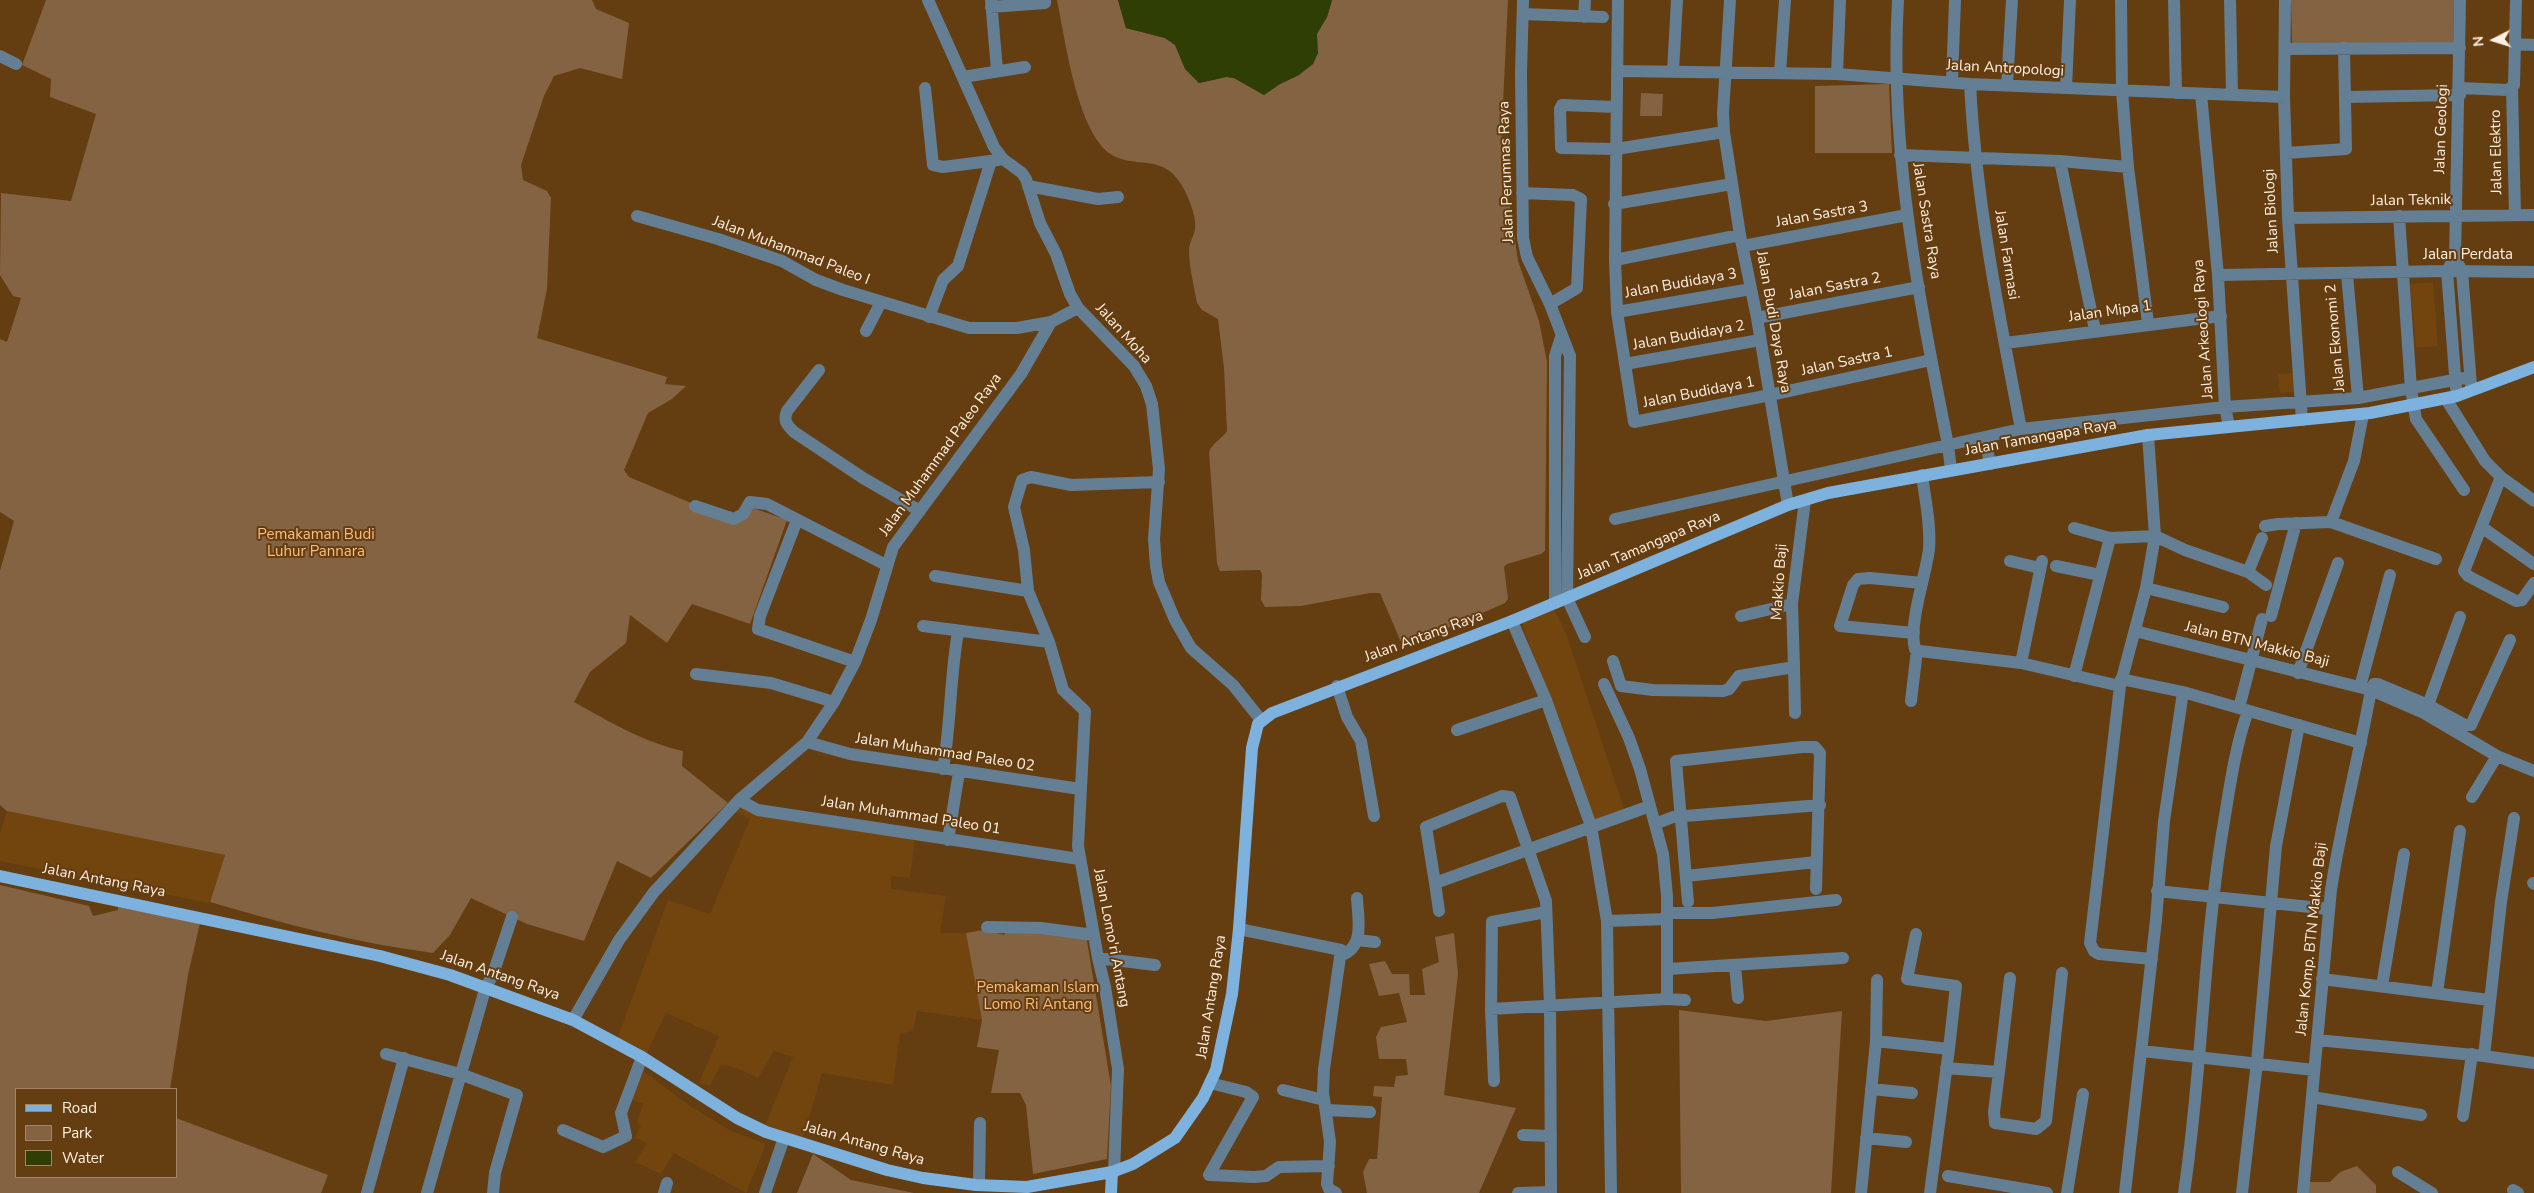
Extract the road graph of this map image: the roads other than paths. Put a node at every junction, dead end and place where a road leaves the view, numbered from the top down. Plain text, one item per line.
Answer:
1 (928, 0) edge
2 (1044, 0) edge
3 (1523, 0) edge
4 (1585, 0) edge
5 (1618, 0) edge
6 (1677, 0) edge
7 (1730, 0) edge
8 (1785, 0) edge
9 (1840, 0) edge
10 (1898, 0) edge
11 (1955, 0) edge
12 (2012, 0) edge
13 (2070, 0) edge
14 (2121, 0) edge
15 (2174, 0) edge
16 (2230, 0) edge
17 (2285, 0) edge
18 (2460, 0) edge
19 (2516, 0) edge
20 (991, 4) edge
21 (1523, 14) junction
22 (1584, 17) junction
23 (1603, 17) dead end
24 (2516, 44) junction
25 (2534, 45) edge
26 (2344, 48) junction
27 (2460, 48) junction
28 (2286, 49) junction
29 (0, 56) edge
30 (16, 64) dead end
31 (1025, 67) dead end
32 (997, 70) junction
33 (1617, 71) junction
34 (1674, 71) junction
35 (1725, 72) junction
36 (1780, 73) junction
37 (1837, 74) junction
38 (963, 76) junction
39 (1896, 78) junction
40 (1952, 82) junction
41 (1970, 84) junction
42 (2008, 86) junction
43 (925, 88) dead end
44 (2066, 88) junction
45 (2512, 88) junction
46 (2122, 91) junction
47 (2460, 91) junction
48 (2176, 93) junction
49 (2201, 94) junction
50 (2232, 94) junction
51 (2284, 97) junction
52 (2345, 97) junction
53 (1616, 107) junction
54 (1724, 132) junction
55 (1616, 149) junction
56 (2286, 153) junction
57 (1900, 155) junction
58 (1975, 159) junction
59 (997, 160) junction
60 (2060, 161) junction
61 (2128, 167) junction
62 (1732, 184) junction
63 (1028, 186) junction
64 (1522, 193) junction
65 (1118, 197) dead end
66 (1614, 204) junction
67 (2534, 215) edge
68 (637, 216) dead end
69 (1906, 216) junction
70 (2399, 216) junction
71 (2455, 216) junction
72 (2515, 216) junction
73 (2288, 218) junction
74 (1741, 241) junction
75 (2455, 258) junction
76 (1614, 260) junction
77 (2446, 271) junction
78 (2462, 271) junction
79 (2402, 272) junction
80 (2534, 272) edge
81 (2292, 274) junction
82 (2346, 274) junction
83 (2218, 275) junction
84 (1920, 287) junction
85 (1751, 289) junction
86 (880, 302) junction
87 (1550, 304) junction
88 (1078, 308) junction
89 (1617, 312) junction
90 (2221, 316) junction
91 (929, 317) junction
92 (1757, 318) junction
93 (1051, 322) junction
94 (2148, 323) junction
95 (866, 330) dead end
96 (2095, 330) junction
97 (1561, 337) junction
98 (1760, 340) junction
99 (2005, 343) junction
100 (1931, 360) junction
101 (1625, 364) junction
102 (2534, 367) edge
103 (819, 370) dead end
104 (2470, 377) junction
105 (2456, 381) junction
106 (2412, 389) junction
107 (2471, 391) junction
108 (1770, 395) junction
109 (2451, 397) junction
110 (2358, 398) junction
111 (2302, 402) junction
112 (2414, 405) junction
113 (2225, 407) junction
114 (2363, 414) junction
115 (2302, 420) junction
116 (2229, 426) junction
117 (2021, 429) junction
118 (2148, 435) junction
119 (1985, 437) junction
120 (1948, 445) junction
121 (1990, 464) junction
122 (1951, 470) junction
123 (1922, 475) junction
124 (2501, 478) junction
125 (1783, 481) junction
126 (1159, 482) junction
127 (2464, 490) dead end
128 (1804, 500) junction
129 (2534, 501) edge
130 (1788, 505) junction
131 (695, 506) dead end
132 (920, 511) junction
133 (1615, 519) dead end
134 (797, 520) junction
135 (2331, 522) junction
136 (2296, 523) junction
137 (2074, 528) dead end
138 (2483, 528) junction
139 (2154, 536) junction
140 (2110, 538) junction
141 (2436, 559) dead end
142 (2010, 561) dead end
143 (2338, 563) dead end
144 (2534, 564) edge
145 (886, 565) junction
146 (2056, 566) dead end
147 (2248, 572) junction
148 (2100, 575) junction
149 (2390, 575) dead end
150 (935, 576) dead end
151 (1922, 583) junction
152 (2534, 583) edge
153 (2266, 585) dead end
154 (2146, 588) junction
155 (1028, 591) junction
156 (1567, 598) junction
157 (1555, 603) junction
158 (1792, 604) junction
159 (2223, 607) dead end
160 (1741, 616) dead end
161 (2460, 618) dead end
162 (1512, 621) junction
163 (923, 626) dead end
164 (958, 632) junction
165 (2135, 632) junction
166 (1914, 633) junction
167 (1585, 637) dead end
168 (2510, 640) dead end
169 (1048, 642) junction
170 (1917, 650) junction
171 (1613, 660) dead end
172 (2251, 660) junction
173 (855, 662) junction
174 (2021, 663) junction
175 (1794, 667) junction
176 (2298, 673) junction
177 (696, 674) dead end
178 (2074, 676) junction
179 (2120, 682) junction
180 (1604, 684) dead end
181 (1337, 686) junction
182 (2366, 689) junction
183 (2183, 692) junction
184 (1546, 700) junction
185 (1911, 701) dead end
186 (834, 702) junction
187 (2428, 705) junction
188 (2244, 709) junction
189 (1795, 713) dead end
190 (1262, 720) junction
191 (2299, 725) junction
192 (1457, 730) dead end
193 (807, 742) junction
194 (2361, 743) junction
195 (2498, 756) junction
196 (943, 769) junction
197 (2534, 771) edge
198 (959, 772) junction
199 (1080, 789) junction
200 (2472, 798) dead end
201 (739, 800) junction
202 (1820, 805) junction
203 (1650, 806) junction
204 (1374, 816) dead end
205 (2514, 818) dead end
206 (1667, 820) junction
207 (1591, 826) junction
208 (2460, 831) dead end
209 (948, 840) junction
210 (1530, 850) junction
211 (2404, 854) dead end
212 (1079, 860) junction
213 (1816, 862) junction
214 (0, 876) edge
215 (1686, 876) junction
216 (1435, 883) junction
217 (1816, 890) dead end
218 (2157, 891) junction
219 (2213, 897) junction
220 (1357, 898) dead end
221 (1836, 900) dead end
222 (1688, 902) dead end
223 (2272, 904) junction
224 (2329, 908) junction
225 (1439, 911) dead end
226 (1546, 912) junction
227 (1671, 915) junction
228 (512, 917) dead end
229 (1607, 921) junction
230 (987, 927) dead end
231 (1239, 929) junction
232 (1916, 934) dead end
233 (1094, 935) junction
234 (1357, 940) junction
235 (1375, 942) dead end
236 (1342, 955) junction
237 (1098, 958) junction
238 (1843, 958) dead end
239 (2152, 960) junction
240 (1155, 965) dead end
241 (1735, 966) junction
242 (1675, 969) junction
243 (2062, 973) dead end
244 (2010, 978) dead end
245 (2322, 979) junction
246 (1877, 980) dead end
247 (486, 986) junction
248 (2382, 986) junction
249 (2436, 993) junction
250 (1738, 998) dead end
251 (2489, 1000) junction
252 (1610, 1003) junction
253 (1550, 1006) junction
254 (1491, 1009) junction
255 (573, 1020) junction
256 (2317, 1040) junction
257 (1876, 1041) junction
258 (1949, 1049) junction
259 (2142, 1051) junction
260 (386, 1054) dead end
261 (2478, 1055) junction
262 (642, 1057) junction
263 (2198, 1057) junction
264 (404, 1058) junction
265 (2257, 1062) junction
266 (2534, 1063) edge
267 (1946, 1068) junction
268 (2314, 1070) junction
269 (1999, 1072) junction
270 (460, 1074) junction
271 (1494, 1081) dead end
272 (1210, 1083) junction
273 (1871, 1088) junction
274 (1283, 1090) dead end
275 (1912, 1093) dead end
276 (2082, 1094) dead end
277 (2312, 1097) junction
278 (1325, 1105) junction
279 (1370, 1112) dead end
280 (2421, 1115) dead end
281 (2463, 1116) dead end
282 (980, 1123) dead end
283 (563, 1130) dead end
284 (1523, 1135) dead end
285 (1551, 1136) junction
286 (784, 1138) junction
287 (1866, 1138) junction
288 (1906, 1142) dead end
289 (1329, 1166) junction
290 (1113, 1172) junction
291 (2398, 1172) dead end
292 (1948, 1176) dead end
293 (979, 1185) junction
294 (368, 1193) edge
295 (427, 1193) edge
296 (492, 1193) edge
297 (764, 1193) edge
298 (1111, 1193) edge
299 (1336, 1193) edge
300 (1518, 1193) edge
301 (1551, 1193) edge
302 (1611, 1193) edge
303 (1861, 1193) edge
304 (1930, 1193) edge
305 (2047, 1193) edge
306 (2066, 1193) edge
307 (2125, 1193) edge
308 (2184, 1193) edge
309 (2242, 1193) edge
310 (2303, 1193) edge
311 (2432, 1193) edge

1 - 38 street, Jalan Moha
2 - 20 street
3 - 21 street, Jalan Perumnas Raya
4 - 22 street
5 - 33 street
6 - 34 street
7 - 35 street, Jalan Budi Daya Raya
8 - 36 street
9 - 37 street
10 - 39 street, Jalan Sastra Raya
11 - 40 street
12 - 42 street
13 - 44 street
14 - 46 street
15 - 48 street
16 - 50 street
17 - 28 street, Jalan Biologi
18 - 27 street, Jalan Geologi
19 - 24 street, Jalan Elektro
20 - 32 street
21 - 22 street
21 - 64 street, Jalan Perumnas Raya
22 - 23 street
24 - 25 street
24 - 45 street, Jalan Elektro
26 - 27 street
26 - 28 street
26 - 52 street
27 - 47 street, Jalan Geologi
28 - 51 street, Jalan Biologi
29 - 30 street
31 - 32 street
32 - 38 street
33 - 34 street, Jalan Antropologi
33 - 53 street
34 - 35 street, Jalan Antropologi
35 - 36 street, Jalan Antropologi
35 - 54 street, Jalan Budi Daya Raya
36 - 37 street, Jalan Antropologi
37 - 39 street, Jalan Antropologi
38 - 59 street, Jalan Moha
39 - 40 street, Jalan Antropologi
39 - 57 street, Jalan Sastra Raya
40 - 41 street, Jalan Antropologi
41 - 42 street, Jalan Antropologi
41 - 58 street, Jalan Farmasi
42 - 44 street, Jalan Antropologi
43 - 59 street
44 - 46 street, Jalan Antropologi
45 - 47 street, Jalan Elektro
45 - 72 street, Jalan Elektro
46 - 48 street, Jalan Antropologi
46 - 61 street
47 - 52 street, Jalan Elektro
47 - 71 street, Jalan Geologi
48 - 49 street, Jalan Antropologi
49 - 50 street, Jalan Antropologi
49 - 83 street, Jalan Arkeologi Raya
50 - 51 street, Jalan Antropologi
51 - 56 street, Jalan Biologi
52 - 56 street
53 - 55 street
53 - 55 street
54 - 55 street
54 - 62 street, Jalan Budi Daya Raya
55 - 66 street
56 - 73 street, Jalan Biologi
57 - 58 street
57 - 69 street, Jalan Sastra Raya
58 - 60 street
58 - 99 street, Jalan Farmasi
59 - 63 street, Jalan Moha
59 - 91 street
60 - 61 street
60 - 96 street
61 - 94 street
62 - 66 street
62 - 74 street, Jalan Budi Daya Raya
63 - 65 street
63 - 88 street, Jalan Moha
64 - 87 street, Jalan Perumnas Raya
64 - 87 street
66 - 76 street
67 - 72 street, Jalan Teknik
68 - 86 street, Jalan Muhammad Paleo I
69 - 74 street, Jalan Sastra 3
69 - 84 street, Jalan Sastra Raya
70 - 71 street, Jalan Teknik
70 - 73 street, Jalan Teknik
70 - 79 street
71 - 72 street, Jalan Teknik
71 - 75 street, Jalan Geologi
73 - 81 street, Jalan Biologi
74 - 76 street, Jalan Sastra 3
74 - 85 street, Jalan Budi Daya Raya
75 - 77 street
75 - 78 street, Jalan Geologi
76 - 89 street
77 - 78 street, Jalan Perdata
77 - 79 street, Jalan Perdata
77 - 105 street
78 - 80 street, Jalan Perdata
78 - 104 street
79 - 82 street, Jalan Perdata
79 - 106 street
81 - 82 street, Jalan Perdata
81 - 83 street, Jalan Perdata
81 - 111 street, Jalan Biologi
82 - 110 street, Jalan Ekonomi 2
83 - 90 street, Jalan Arkeologi Raya
84 - 92 street, Jalan Sastra 2
84 - 100 street, Jalan Sastra Raya
85 - 89 street, Jalan Budidaya 3
85 - 92 street, Jalan Budi Daya Raya
86 - 91 street, Jalan Muhammad Paleo I
86 - 95 street
87 - 97 street, Jalan Perumnas Raya
88 - 93 street
88 - 126 street, Jalan Moha
89 - 101 street
90 - 94 street, Jalan Mipa 1
90 - 113 street, Jalan Arkeologi Raya
91 - 93 street, Jalan Muhammad Paleo I
92 - 98 street, Jalan Budi Daya Raya
93 - 132 street, Jalan Muhammad Paleo Raya
94 - 96 street, Jalan Mipa 1
96 - 99 street, Jalan Mipa 1
97 - 156 street, Jalan Perumnas Raya
97 - 157 street
98 - 101 street, Jalan Budidaya 2
98 - 108 street, Jalan Budi Daya Raya
99 - 117 street, Jalan Farmasi
100 - 108 street, Jalan Sastra 1
100 - 120 street, Jalan Sastra Raya
101 - 108 street, Jalan Budidaya 1
102 - 107 main road, Jalan Tamangapa Raya
103 - 132 street
104 - 105 street, Jalan Arkeologi Raya
104 - 107 street
105 - 106 street, Jalan Arkeologi Raya
105 - 109 street
106 - 110 street, Jalan Arkeologi Raya
106 - 112 street
107 - 109 main road, Jalan Tamangapa Raya
108 - 125 street, Jalan Budi Daya Raya
109 - 112 main road, Jalan Tamangapa Raya
109 - 124 street
110 - 111 street, Jalan Arkeologi Raya
111 - 113 street, Jalan Arkeologi Raya
111 - 115 street, Jalan Biologi
112 - 114 main road, Jalan Tamangapa Raya
112 - 127 street
113 - 116 street
113 - 117 street
114 - 115 main road, Jalan Tamangapa Raya
114 - 135 street
115 - 116 main road, Jalan Tamangapa Raya
116 - 118 main road, Jalan Tamangapa Raya
117 - 119 street
118 - 121 main road, Jalan Tamangapa Raya
118 - 139 street
119 - 120 street
119 - 121 street
120 - 122 street, Jalan Sastra Raya
120 - 125 street
121 - 122 main road, Jalan Tamangapa Raya
122 - 123 main road, Jalan Tamangapa Raya
123 - 128 main road, Jalan Tamangapa Raya
123 - 151 street
124 - 129 street
124 - 138 street
125 - 130 street, Jalan Budi Daya Raya
125 - 133 street
126 - 155 street
126 - 190 street, Jalan Moha
128 - 130 main road, Jalan Tamangapa Raya
128 - 158 street, Makkio Baji
130 - 156 main road, Jalan Tamangapa Raya
131 - 134 street
132 - 145 street, Jalan Muhammad Paleo Raya
134 - 145 street
134 - 173 street
135 - 136 street
135 - 141 street
136 - 147 street
136 - 172 street
137 - 140 street
138 - 144 street
138 - 152 street
139 - 140 street
139 - 147 street
139 - 154 street
140 - 148 street
142 - 174 street
143 - 176 street
145 - 173 street, Jalan Muhammad Paleo Raya
146 - 148 street
147 - 153 street
148 - 178 street
149 - 182 street, Jalan Komp. BTN Makkio Baji
150 - 155 street
151 - 166 street
151 - 166 street
154 - 159 street
154 - 165 street
155 - 169 street
156 - 157 main road, Jalan Antang Raya
156 - 167 street
157 - 162 main road, Jalan Antang Raya
158 - 160 street
158 - 175 street, Makkio Baji
161 - 187 street
162 - 181 main road, Jalan Antang Raya
162 - 184 street
163 - 164 street
164 - 169 street
164 - 196 street
165 - 172 street, Jalan BTN Makkio Baji
165 - 179 street
166 - 170 street
168 - 187 street
169 - 199 street, Jalan Lomo'ri Antang
170 - 174 street
170 - 185 street
171 - 175 street
172 - 176 street, Jalan BTN Makkio Baji
172 - 188 street
173 - 186 street, Jalan Muhammad Paleo Raya
174 - 178 street
175 - 189 street, Makkio Baji
176 - 182 street, Jalan BTN Makkio Baji
177 - 186 street
178 - 179 street
179 - 183 street
179 - 239 street
180 - 203 street
181 - 190 main road, Jalan Antang Raya
181 - 204 street
182 - 187 street
182 - 194 street, Jalan Komp. BTN Makkio Baji
182 - 195 street
183 - 188 street
183 - 218 street
184 - 192 street
184 - 207 street
186 - 193 street, Jalan Muhammad Paleo Raya
188 - 191 street
188 - 219 street
190 - 231 main road, Jalan Antang Raya
191 - 194 street
191 - 223 street
193 - 196 street, Jalan Muhammad Paleo 02
193 - 201 street, Jalan Muhammad Paleo Raya
194 - 224 street, Jalan Komp. BTN Makkio Baji
195 - 197 street
195 - 200 street
196 - 198 street, Jalan Muhammad Paleo 02
198 - 199 street, Jalan Muhammad Paleo 02
198 - 209 street
199 - 212 street, Jalan Lomo'ri Antang
201 - 209 street, Jalan Muhammad Paleo 01
201 - 255 street, Jalan Muhammad Paleo Raya
202 - 206 street
202 - 206 street
202 - 213 street
203 - 206 street
203 - 207 street
205 - 251 street
206 - 215 street
206 - 227 street
207 - 210 street
207 - 229 street
208 - 249 street
209 - 212 street, Jalan Muhammad Paleo 01
210 - 216 street
210 - 216 street
210 - 226 street
211 - 248 street
212 - 233 street, Jalan Lomo'ri Antang
213 - 215 street
213 - 217 street
214 - 247 main road, Jalan Antang Raya
215 - 222 street
216 - 225 street
218 - 219 street
218 - 239 street
219 - 223 street
219 - 263 street
220 - 234 street
221 - 227 street
223 - 224 street
223 - 265 street
224 - 245 street, Jalan Komp. BTN Makkio Baji
226 - 253 street
226 - 254 street
227 - 229 street
227 - 242 street
228 - 247 street
229 - 252 street
230 - 233 street
231 - 236 street
231 - 272 main road, Jalan Antang Raya
232 - 258 street
233 - 237 street, Jalan Lomo'ri Antang
234 - 235 street
234 - 236 street
236 - 278 street
237 - 240 street
237 - 290 street, Jalan Lomo'ri Antang
238 - 241 street
239 - 259 street
241 - 242 street
241 - 250 street
242 - 252 street
243 - 269 street
244 - 269 street
245 - 248 street
245 - 256 street, Jalan Komp. BTN Makkio Baji
246 - 257 street
247 - 255 main road, Jalan Antang Raya
247 - 270 street
248 - 249 street
249 - 251 street
251 - 261 street
252 - 253 street
252 - 302 street
253 - 254 street
253 - 285 street
254 - 271 street
255 - 262 main road, Jalan Antang Raya
256 - 261 street
256 - 268 street, Jalan Komp. BTN Makkio Baji
257 - 258 street
257 - 273 street
258 - 267 street
259 - 263 street
259 - 307 street
260 - 264 street
261 - 266 street
261 - 281 street
262 - 283 street
262 - 286 main road, Jalan Antang Raya
263 - 265 street
263 - 308 street
264 - 270 street
264 - 294 street
265 - 268 street
265 - 309 street
267 - 269 street
267 - 304 street
268 - 277 street, Jalan Komp. BTN Makkio Baji
270 - 295 street
270 - 296 street
272 - 289 street
272 - 290 main road, Jalan Antang Raya
273 - 275 street
273 - 287 street
274 - 278 street
276 - 306 street
277 - 280 street
277 - 310 street, Jalan Komp. BTN Makkio Baji
278 - 279 street
278 - 289 street
282 - 293 street
284 - 285 street
285 - 301 street
286 - 293 main road, Jalan Antang Raya
286 - 297 street
287 - 288 street
287 - 303 street
289 - 299 street
290 - 293 main road, Jalan Antang Raya
290 - 298 main road
291 - 311 street
292 - 305 street
300 - 301 street

